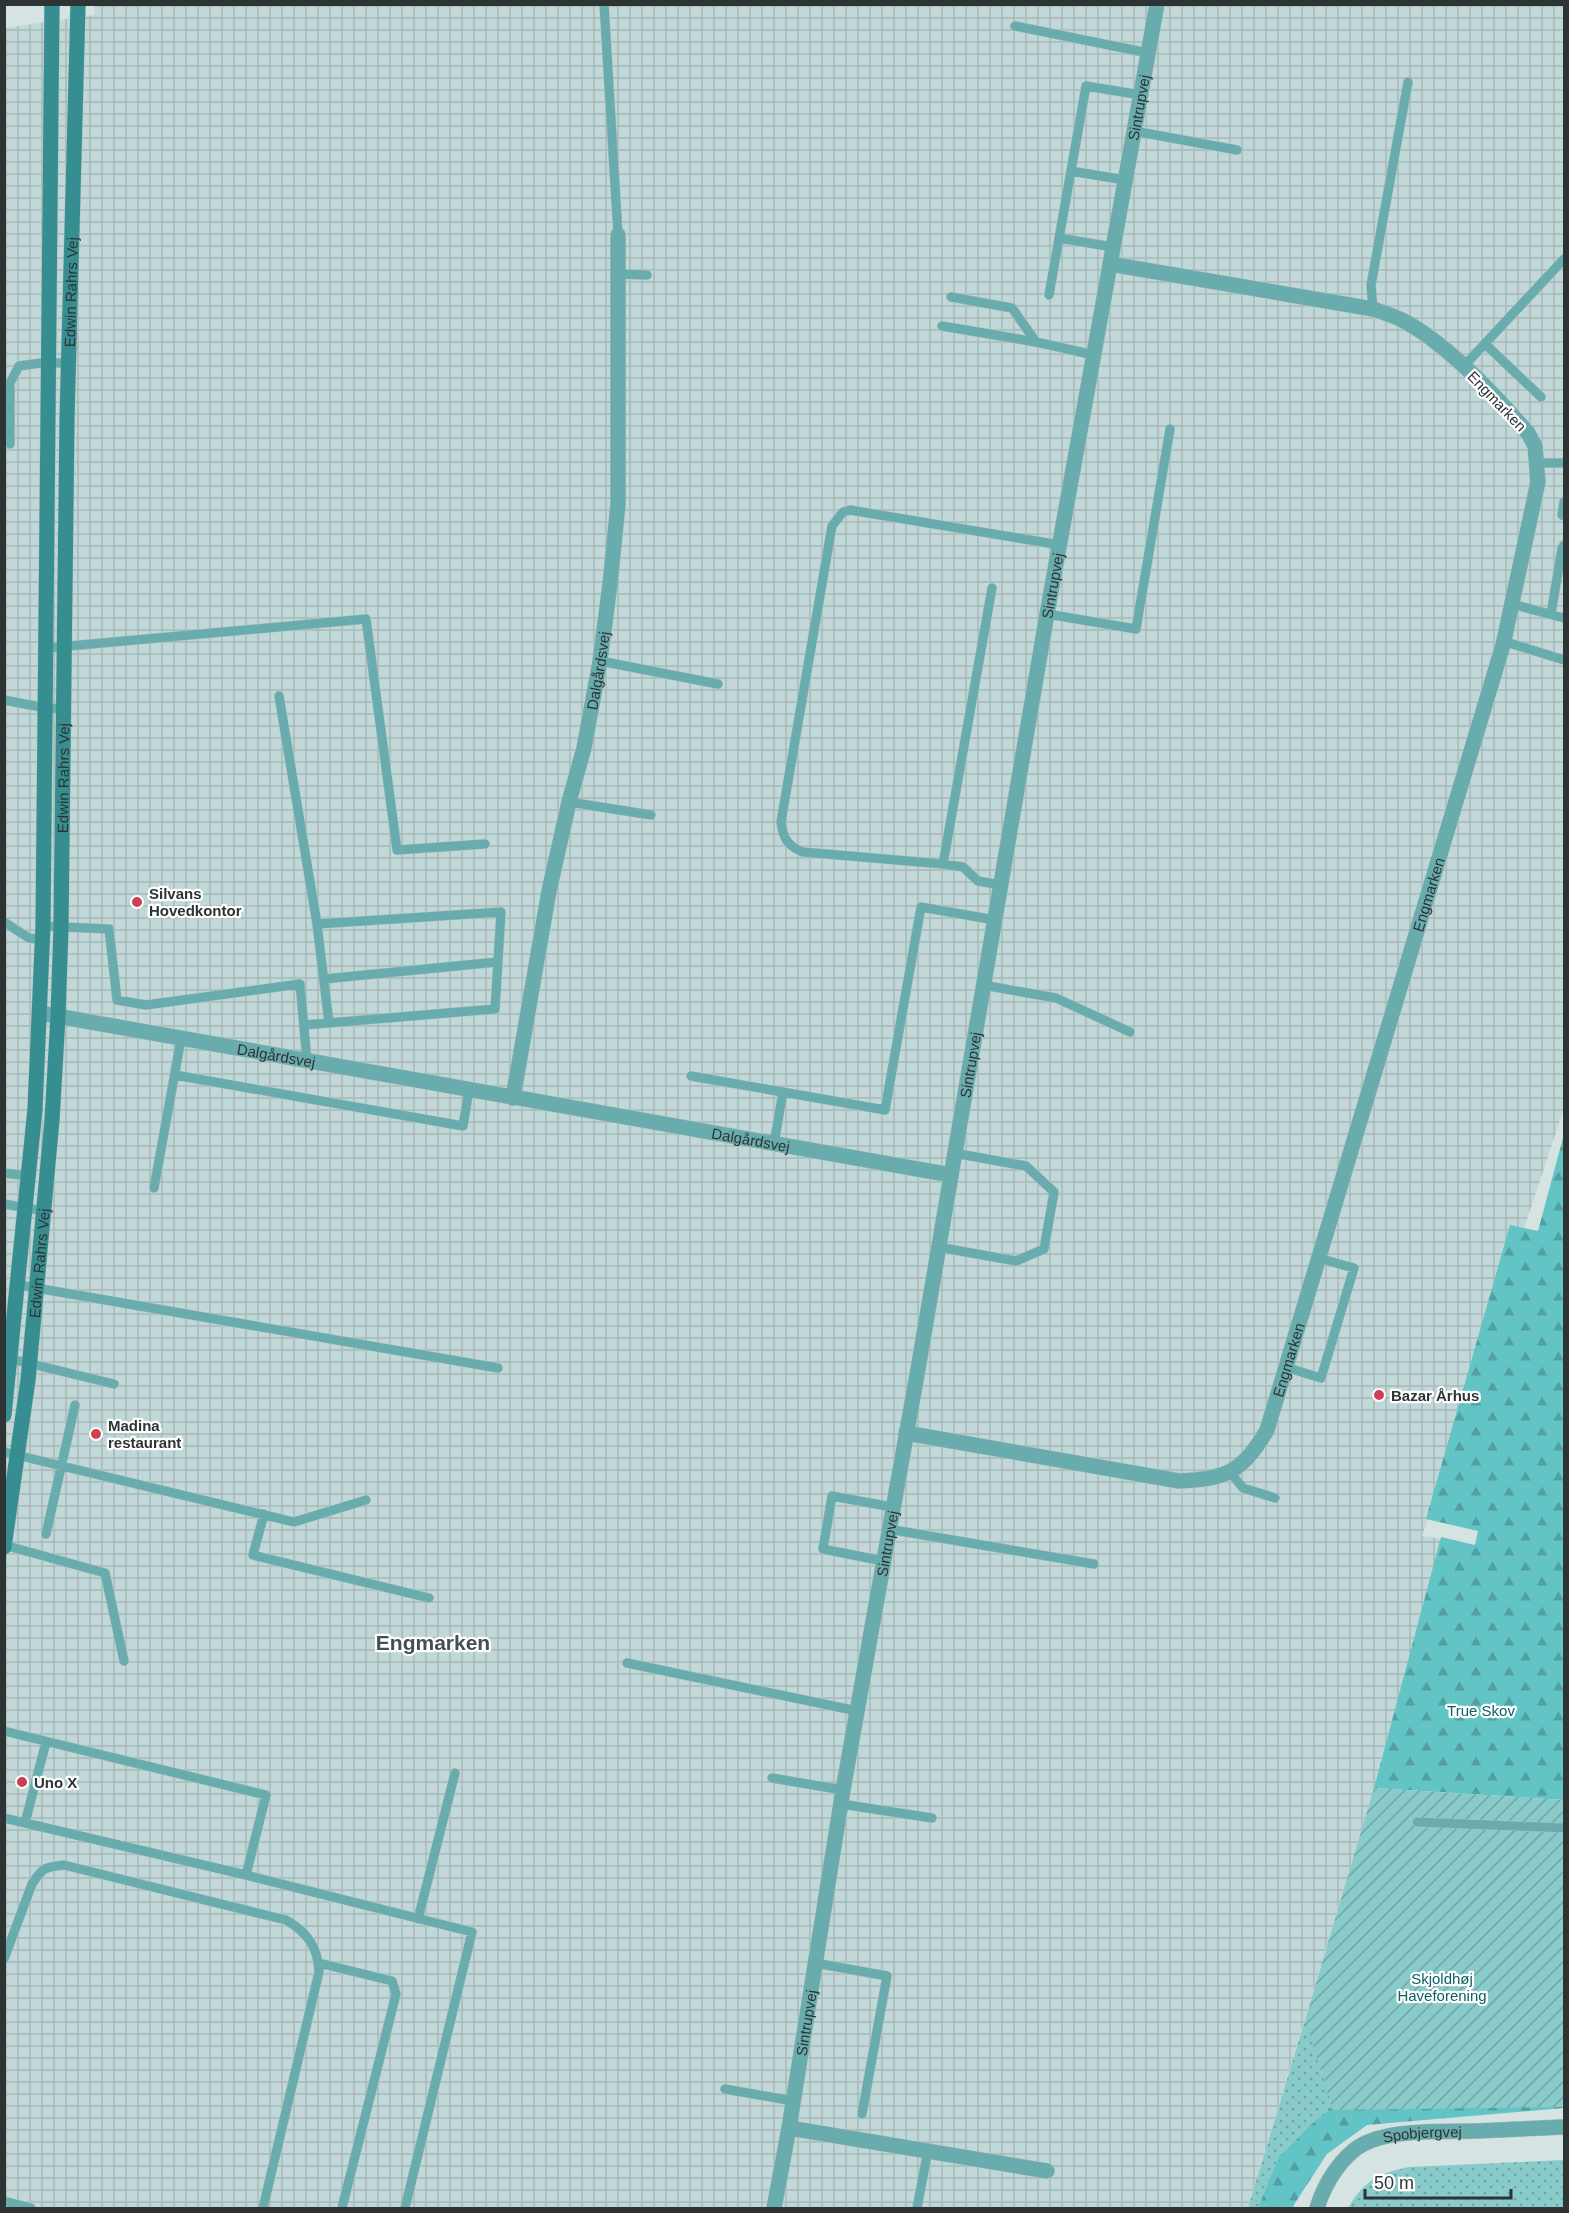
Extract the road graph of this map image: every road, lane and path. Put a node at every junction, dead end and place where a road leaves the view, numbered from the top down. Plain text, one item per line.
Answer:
1 (52, 4) edge
2 (78, 4) edge
3 (604, 4) edge
4 (1157, 4) edge
5 (1015, 26) dead end
6 (1148, 53) junction
7 (1408, 82) dead end
8 (1141, 95) junction
9 (1134, 131) junction
10 (1237, 150) dead end
11 (1071, 171) junction
12 (1125, 180) junction
13 (618, 235) joint
14 (1059, 238) junction
15 (1113, 247) junction
16 (1564, 259) edge
17 (1110, 264) junction
18 (617, 274) junction
19 (647, 275) dead end
20 (1049, 295) dead end
21 (951, 297) dead end
22 (1373, 309) junction
23 (942, 326) dead end
24 (1036, 342) junction
25 (1485, 344) junction
26 (1094, 355) junction
27 (49, 363) junction
28 (68, 363) junction
29 (1463, 367) junction
30 (1541, 397) dead end
31 (1170, 429) dead end
32 (10, 444) dead end
33 (1538, 463) junction
34 (1564, 463) edge
35 (1564, 502) edge
36 (1564, 516) edge
37 (1060, 545) junction
38 (1564, 545) edge
39 (992, 588) dead end
40 (1512, 604) junction
41 (1047, 614) junction
42 (1551, 614) junction
43 (1564, 618) edge
44 (1503, 641) junction
45 (64, 647) junction
46 (47, 648) junction
47 (1564, 660) edge
48 (600, 661) junction
49 (718, 684) dead end
50 (279, 696) dead end
51 (4, 700) edge
52 (46, 708) junction
53 (64, 709) junction
54 (568, 802) junction
55 (651, 815) dead end
56 (485, 844) dead end
57 (943, 864) junction
58 (1001, 885) junction
59 (995, 920) junction
60 (4, 922) edge
61 (317, 924) junction
62 (61, 927) junction
63 (43, 933) junction
64 (497, 962) junction
65 (324, 979) junction
66 (983, 986) junction
67 (40, 1013) junction
68 (58, 1017) junction
69 (329, 1023) junction
70 (304, 1025) junction
71 (1130, 1032) dead end
72 (181, 1039) junction
73 (307, 1061) junction
74 (175, 1076) junction
75 (691, 1076) dead end
76 (470, 1090) junction
77 (783, 1092) junction
78 (513, 1098) junction
79 (774, 1144) junction
80 (954, 1153) junction
81 (4, 1173) edge
82 (951, 1175) junction
83 (29, 1176) junction
84 (154, 1188) dead end
85 (4, 1204) edge
86 (26, 1208) junction
87 (44, 1211) junction
88 (938, 1247) junction
89 (1318, 1258) junction
90 (19, 1284) junction
91 (37, 1287) junction
92 (11, 1359) junction
93 (30, 1364) junction
94 (498, 1368) dead end
95 (1285, 1368) junction
96 (114, 1384) dead end
97 (75, 1405) dead end
98 (5, 1414) edge
99 (24, 1416) junction
100 (906, 1433) junction
101 (12, 1453) edge
102 (61, 1465) junction
103 (1230, 1472) junction
104 (1275, 1498) dead end
105 (366, 1500) dead end
106 (892, 1507) junction
107 (264, 1514) junction
108 (888, 1529) junction
109 (46, 1534) dead end
110 (5, 1539) edge
111 (883, 1561) junction
112 (1094, 1564) dead end
113 (429, 1598) dead end
114 (124, 1661) dead end
115 (627, 1663) dead end
116 (857, 1711) junction
117 (4, 1731) edge
118 (46, 1742) junction
119 (455, 1773) dead end
120 (772, 1778) dead end
121 (842, 1797) junction
122 (4, 1818) edge
123 (932, 1818) dead end
124 (1417, 1822) dead end
125 (25, 1823) junction
126 (1564, 1828) edge
127 (246, 1875) junction
128 (418, 1919) junction
129 (4, 1959) edge
130 (318, 1963) junction
131 (815, 1963) junction
132 (725, 2089) dead end
133 (793, 2101) junction
134 (862, 2114) dead end
135 (1564, 2127) edge
136 (789, 2128) junction
137 (928, 2150) junction
138 (1047, 2172) dead end
139 (4, 2202) edge
140 (15, 2206) edge
141 (31, 2208) edge
142 (263, 2208) edge
143 (342, 2208) edge
144 (405, 2208) edge
145 (774, 2208) edge
146 (917, 2208) edge
147 (1317, 2208) edge

1 - 27 street, Edwin Rahrs Vej
2 - 28 street, Edwin Rahrs Vej
3 - 13 lane
4 - 6 street, Sintrupvej
5 - 6 lane
6 - 8 street, Sintrupvej
7 - 22 lane
8 - 9 street, Sintrupvej
8 - 11 lane
9 - 10 lane
9 - 12 street, Sintrupvej
11 - 12 lane
11 - 14 lane
12 - 15 street, Sintrupvej
13 - 18 street, Dalgårdsvej
14 - 15 lane
14 - 20 lane
15 - 17 street, Sintrupvej
16 - 25 lane
17 - 22 street, Engmarken
17 - 26 street, Sintrupvej
18 - 19 lane
18 - 48 street, Dalgårdsvej
21 - 24 lane
22 - 29 street, Engmarken
23 - 24 lane
24 - 26 lane
25 - 29 lane
25 - 30 lane
26 - 37 street, Sintrupvej
27 - 28 lane
27 - 32 lane
27 - 46 street, Edwin Rahrs Vej
28 - 45 street, Edwin Rahrs Vej
29 - 33 street, Engmarken
31 - 41 lane
33 - 34 lane
33 - 40 street, Engmarken
35 - 36 lane
37 - 41 street, Sintrupvej
37 - 57 lane
38 - 42 lane
39 - 57 lane
40 - 42 lane
40 - 44 street, Engmarken
41 - 58 street, Sintrupvej
42 - 43 lane
44 - 47 lane
44 - 89 street, Engmarken
45 - 46 lane
45 - 53 street, Edwin Rahrs Vej
45 - 56 lane
46 - 52 street, Edwin Rahrs Vej
48 - 49 lane
48 - 54 street, Dalgårdsvej
50 - 61 lane
51 - 52 lane
52 - 53 lane
52 - 63 street, Edwin Rahrs Vej
53 - 62 street, Edwin Rahrs Vej
54 - 55 lane
54 - 78 street, Dalgårdsvej
57 - 58 lane
58 - 59 street, Sintrupvej
59 - 66 street, Sintrupvej
59 - 77 lane
60 - 63 lane
61 - 64 lane
61 - 65 lane
62 - 63 lane
62 - 68 street, Edwin Rahrs Vej
62 - 70 lane
63 - 67 street, Edwin Rahrs Vej
64 - 65 lane
64 - 69 lane
65 - 69 lane
66 - 71 lane
66 - 80 street, Sintrupvej
67 - 68 street, Dalgårdsvej
67 - 83 street, Edwin Rahrs Vej
68 - 72 street, Dalgårdsvej
68 - 87 street, Edwin Rahrs Vej
69 - 70 lane
70 - 73 lane
72 - 73 street, Dalgårdsvej
72 - 74 lane
73 - 76 street, Dalgårdsvej
74 - 76 lane
74 - 84 lane
75 - 77 lane
76 - 78 street, Dalgårdsvej
77 - 79 lane
78 - 79 street, Dalgårdsvej
79 - 82 street, Dalgårdsvej
80 - 82 street, Sintrupvej
80 - 88 lane
81 - 83 lane
82 - 88 street, Sintrupvej
83 - 86 street, Edwin Rahrs Vej
85 - 86 lane
86 - 87 lane
86 - 90 street, Edwin Rahrs Vej
87 - 91 street, Edwin Rahrs Vej
88 - 100 street, Sintrupvej
89 - 95 street, Engmarken
89 - 95 lane
90 - 91 lane
90 - 92 street, Edwin Rahrs Vej
91 - 93 street, Edwin Rahrs Vej
91 - 94 lane
92 - 93 lane
92 - 98 street, Edwin Rahrs Vej
93 - 96 lane
93 - 99 street, Edwin Rahrs Vej
95 - 103 street, Engmarken
97 - 102 lane
98 - 99 lane
99 - 101 street, Edwin Rahrs Vej
100 - 103 street, Engmarken
100 - 106 street, Sintrupvej
101 - 102 lane
101 - 110 street, Edwin Rahrs Vej
102 - 107 lane
102 - 109 lane
103 - 104 lane
105 - 107 lane
106 - 108 street, Sintrupvej
106 - 111 lane
107 - 113 lane
108 - 111 street, Sintrupvej
108 - 112 lane
110 - 114 lane
111 - 116 street, Sintrupvej
115 - 116 lane
116 - 121 street, Sintrupvej
117 - 118 lane
118 - 125 lane
118 - 127 lane
119 - 128 lane
120 - 121 lane
121 - 123 lane
121 - 131 street, Sintrupvej
122 - 125 lane
124 - 126 lane
125 - 127 lane
127 - 128 lane
128 - 144 lane
129 - 130 lane
130 - 142 lane
130 - 143 lane
131 - 133 street, Sintrupvej
131 - 134 lane
132 - 133 lane
133 - 136 street, Sintrupvej
135 - 147 street, Spobjergvej
136 - 137 street
136 - 145 street, Sintrupvej
137 - 138 street
137 - 146 lane
139 - 140 lane
140 - 141 lane

